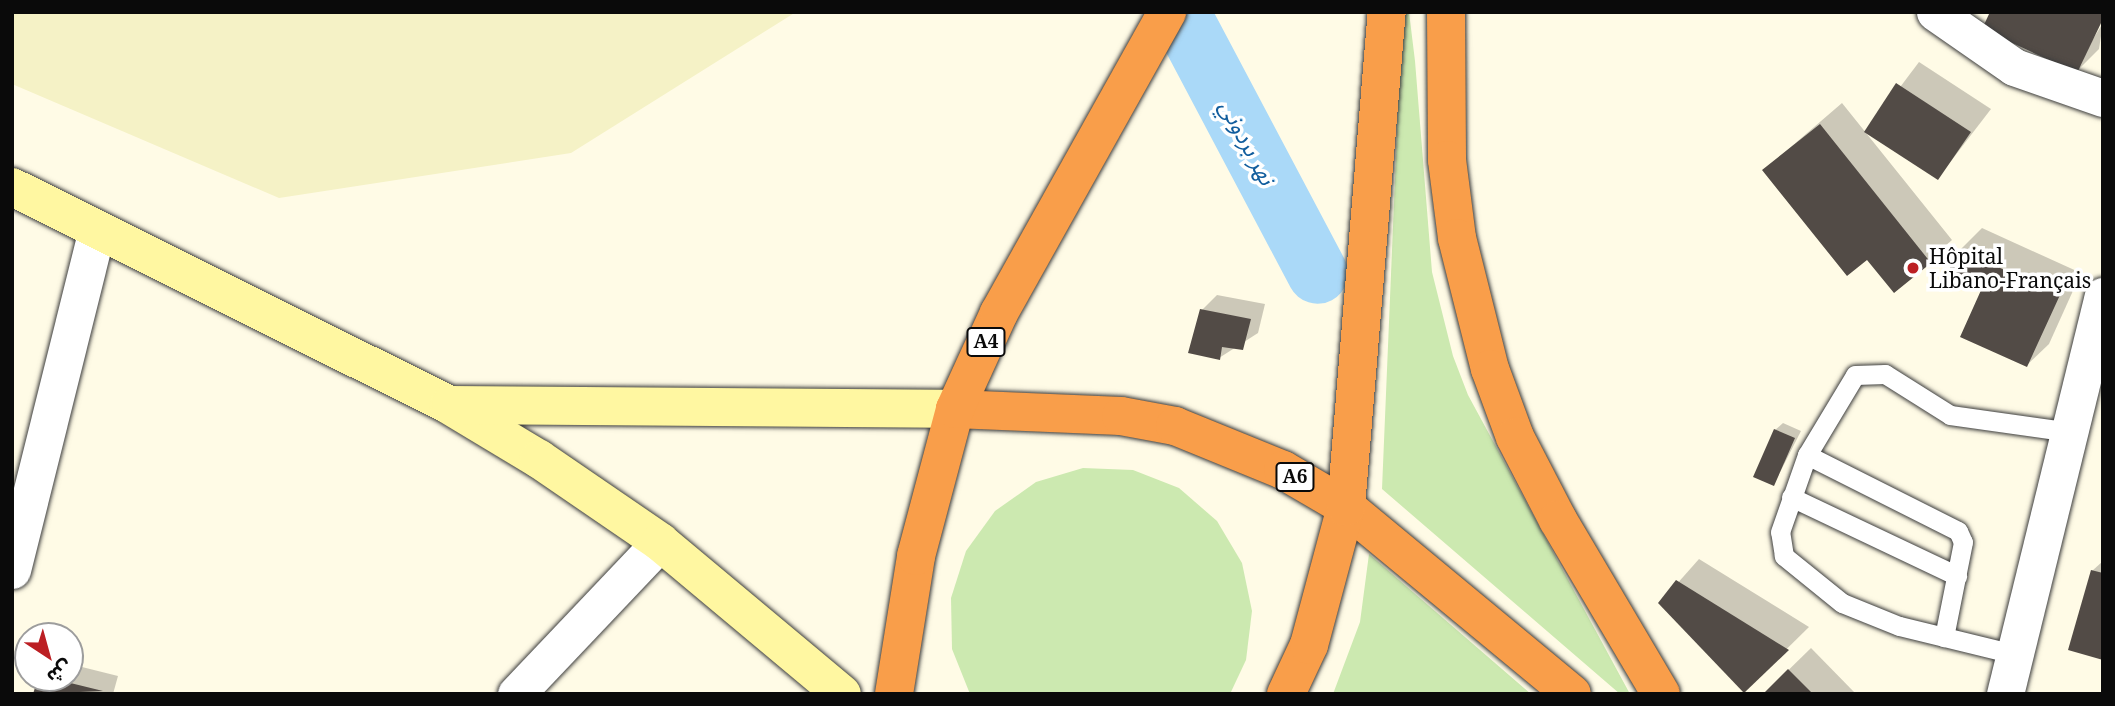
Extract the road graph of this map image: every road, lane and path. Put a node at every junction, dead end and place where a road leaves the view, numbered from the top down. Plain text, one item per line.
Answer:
1 (1387, 12) edge
2 (1446, 12) edge
3 (1935, 12) edge
4 (1161, 16) edge
5 (2103, 98) edge
6 (12, 187) edge
7 (96, 232) junction
8 (2103, 296) edge
9 (449, 405) junction
10 (955, 409) junction
11 (2071, 432) junction
12 (1807, 456) junction
13 (1790, 497) junction
14 (1346, 507) junction
15 (660, 542) junction
16 (12, 570) edge
17 (1957, 576) junction
18 (1944, 637) junction
19 (2014, 654) junction
20 (516, 694) edge
21 (842, 694) edge
22 (894, 694) edge
23 (1286, 694) edge
24 (1572, 694) edge
25 (1661, 694) edge
26 (2005, 694) edge

1 - 14 highway
2 - 25 highway
3 - 5 street
4 - 10 highway, A4
6 - 7 street
7 - 9 street
7 - 16 street
8 - 11 street
9 - 10 street
9 - 15 street
10 - 14 highway, A6
10 - 22 highway, A4
11 - 12 lane
11 - 19 street
12 - 13 lane
12 - 17 lane
13 - 17 lane
13 - 18 lane
14 - 23 highway
14 - 24 highway, A6
15 - 20 street
15 - 21 street
17 - 18 lane
18 - 19 lane
19 - 26 street

